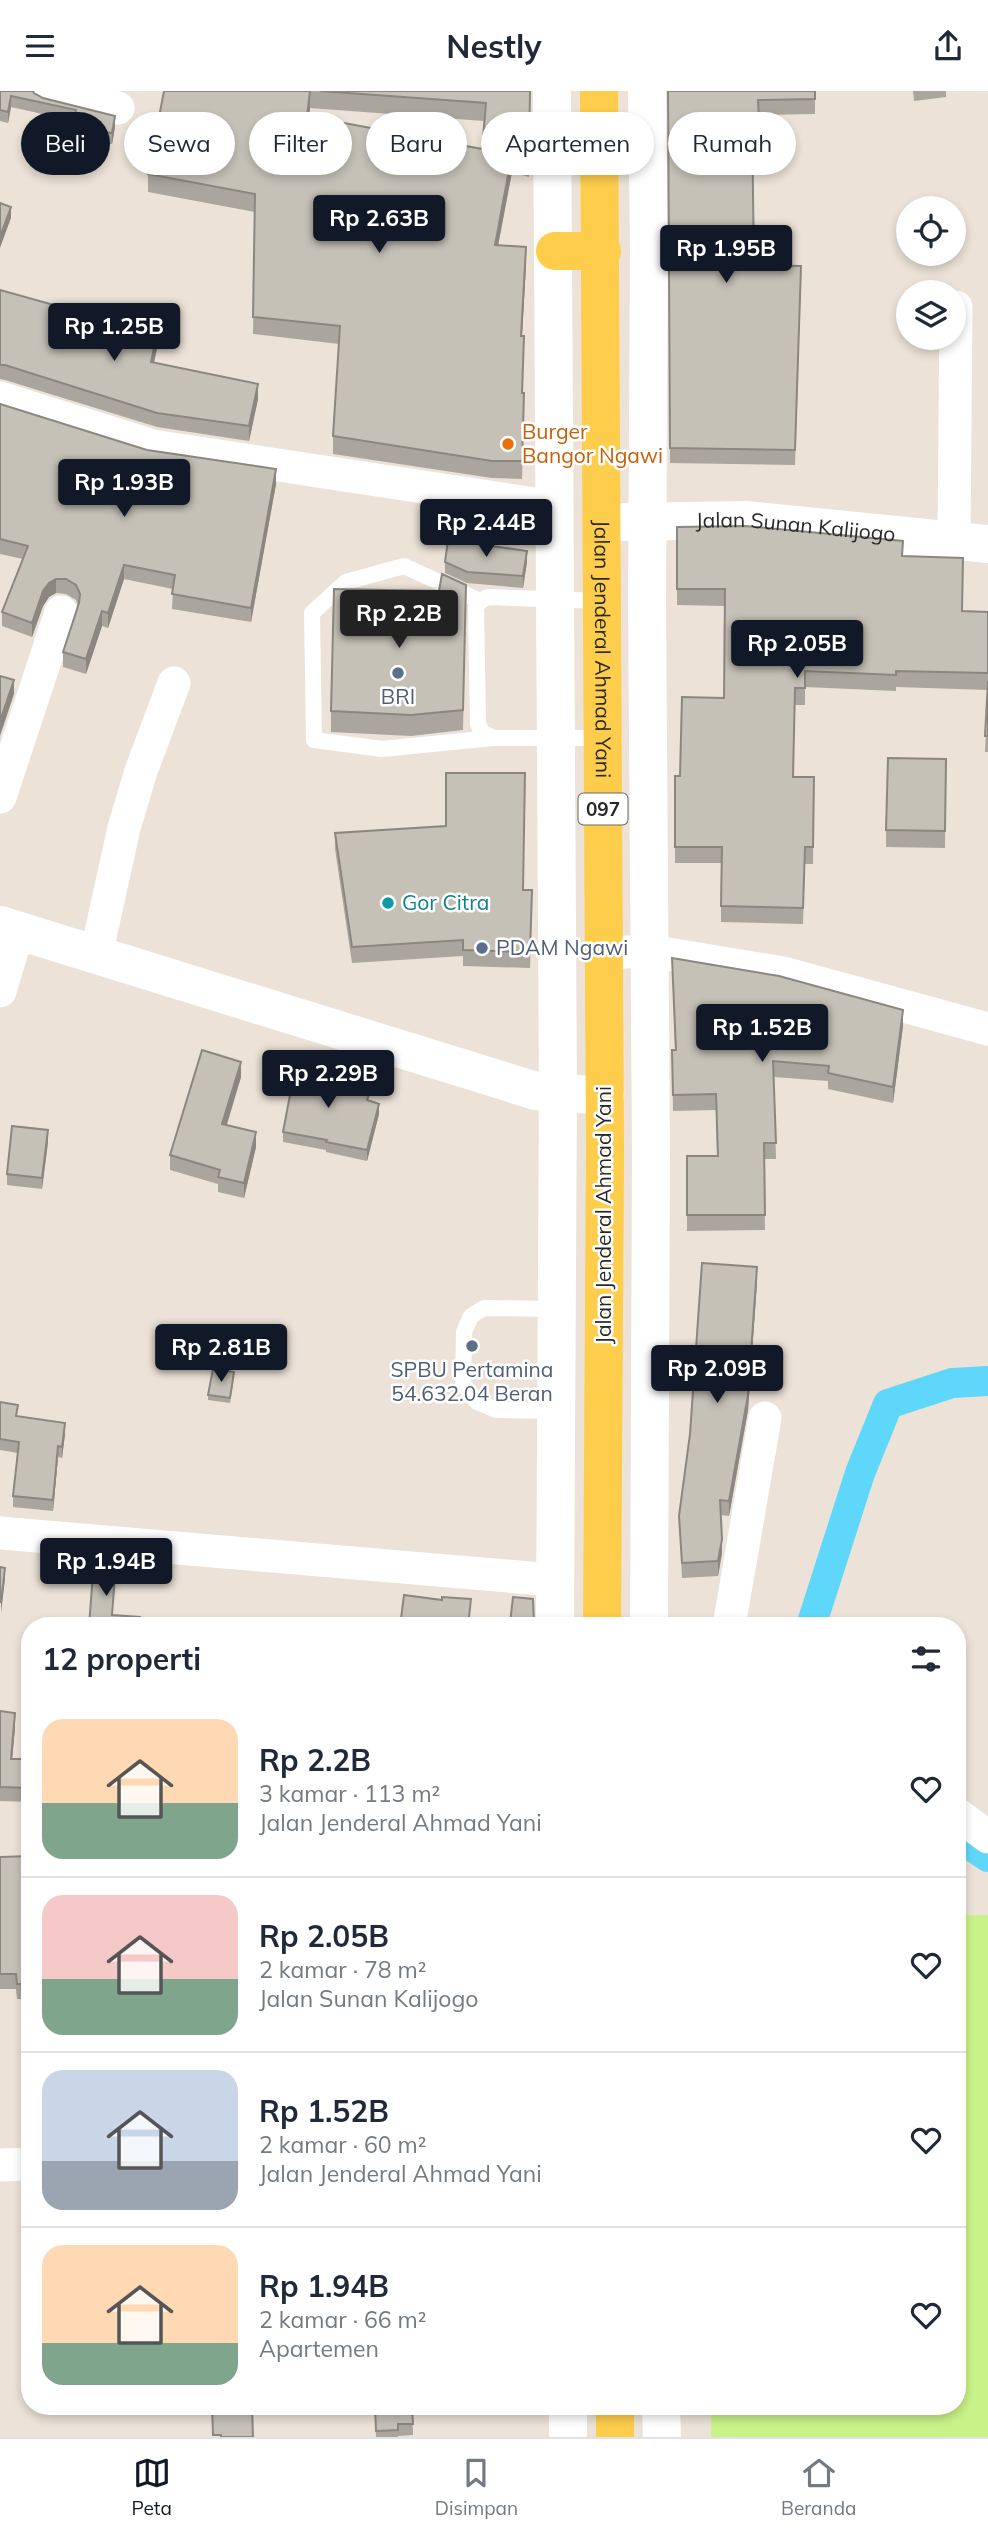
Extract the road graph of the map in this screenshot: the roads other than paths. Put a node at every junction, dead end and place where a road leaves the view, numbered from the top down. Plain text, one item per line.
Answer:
1 (48, 91) edge
2 (552, 91) edge
3 (599, 91) edge
4 (647, 91) edge
5 (118, 108) dead end
6 (555, 251) junction
7 (602, 251) junction
8 (959, 350) edge
9 (0, 398) edge
10 (555, 507) junction
11 (601, 521) junction
12 (648, 521) junction
13 (971, 542) edge
14 (554, 599) junction
15 (480, 601) junction
16 (601, 601) junction
17 (61, 612) dead end
18 (174, 683) dead end
19 (494, 738) junction
20 (602, 738) junction
21 (555, 739) junction
22 (0, 797) edge
23 (9, 928) edge
24 (650, 951) junction
25 (604, 953) junction
26 (96, 955) junction
27 (0, 991) edge
28 (988, 1029) edge
29 (558, 1094) junction
30 (605, 1096) junction
31 (556, 1309) junction
32 (556, 1411) junction
33 (765, 1418) dead end
34 (0, 1533) edge
35 (554, 1580) junction
36 (602, 1580) junction
37 (555, 1617) edge
38 (602, 1617) edge
39 (649, 1617) edge
40 (731, 1617) edge
41 (966, 1821) edge
42 (988, 1837) edge
43 (21, 2164) edge
44 (0, 2165) edge
45 (568, 2415) edge
46 (615, 2415) edge
47 (661, 2415) edge
48 (568, 2437) edge
49 (615, 2437) edge
50 (662, 2437) edge

1 - 5 street
2 - 6 street
3 - 7 main road, Jalan Jenderal Ahmad Yani / 097
4 - 12 street
6 - 7 main road
6 - 10 street
7 - 11 main road, Jalan Jenderal Ahmad Yani / 097
8 - 13 street
9 - 10 street
10 - 14 street
11 - 12 street, Jalan Sunan Kalijogo
11 - 16 main road, Jalan Jenderal Ahmad Yani / 097
12 - 13 street, Jalan Sunan Kalijogo
12 - 24 street
14 - 15 lane
14 - 16 lane
14 - 21 street
15 - 19 lane
15 - 19 lane
16 - 20 main road, Jalan Jenderal Ahmad Yani / 097
17 - 22 street
18 - 26 street
19 - 21 lane
20 - 21 lane
20 - 25 main road, Jalan Jenderal Ahmad Yani / 097
21 - 29 street
23 - 26 street
23 - 27 street
24 - 25 street
24 - 28 street
24 - 39 street
25 - 30 main road, Jalan Jenderal Ahmad Yani / 097
26 - 29 street
29 - 30 street
29 - 31 street
30 - 36 main road, Jalan Jenderal Ahmad Yani / 097
31 - 32 street
31 - 32 lane
32 - 35 street
33 - 40 street
34 - 35 street
35 - 36 street
35 - 37 street
36 - 38 main road, Jalan Jenderal Ahmad Yani / 097
41 - 42 street
43 - 44 street
45 - 48 street
46 - 49 main road
47 - 50 street

